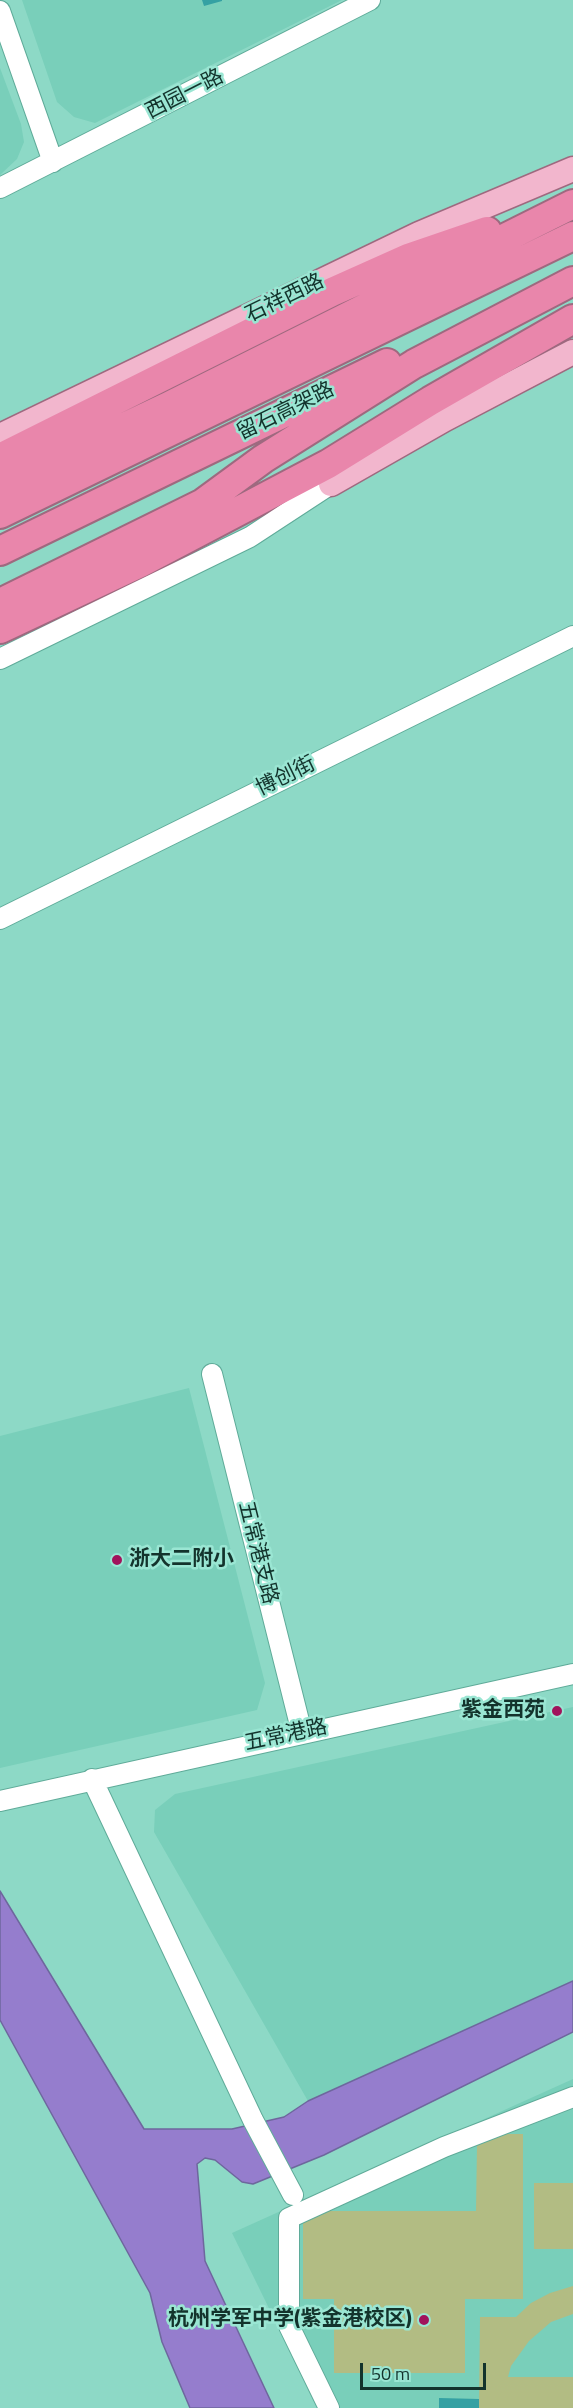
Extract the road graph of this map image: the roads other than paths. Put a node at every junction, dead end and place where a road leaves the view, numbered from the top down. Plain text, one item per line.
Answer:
1 (370, 0) edge
2 (0, 11) edge
3 (53, 162) junction
4 (573, 169) edge
5 (0, 188) edge
6 (573, 199) edge
7 (573, 204) edge
8 (573, 236) edge
9 (573, 273) edge
10 (573, 281) edge
11 (573, 320) edge
12 (573, 352) edge
13 (0, 436) edge
14 (0, 458) edge
15 (331, 484) junction
16 (0, 486) edge
17 (0, 514) edge
18 (0, 551) edge
19 (140, 563) junction
20 (0, 603) edge
21 (0, 629) edge
22 (573, 636) edge
23 (0, 659) edge
24 (0, 919) edge
25 (212, 1374) dead end
26 (573, 1674) edge
27 (302, 1733) junction
28 (92, 1779) junction
29 (0, 1801) edge
30 (571, 2104) edge
31 (293, 2195) dead end
32 (329, 2408) edge

1 - 3 street, 西园一路
2 - 3 street
3 - 5 street, 西园一路
4 - 13 main road, 石祥西路
6 - 14 highway
7 - 16 highway
8 - 17 highway, 留石高架路
9 - 18 highway, 留石高架路
10 - 20 highway
11 - 19 highway
12 - 15 main road
15 - 19 highway
15 - 23 street
19 - 21 highway
22 - 24 street, 博创街
25 - 27 street, 五常港支路
26 - 27 street, 五常港路
27 - 28 street, 五常港路
28 - 29 street, 五常港路
28 - 31 street
30 - 32 street

